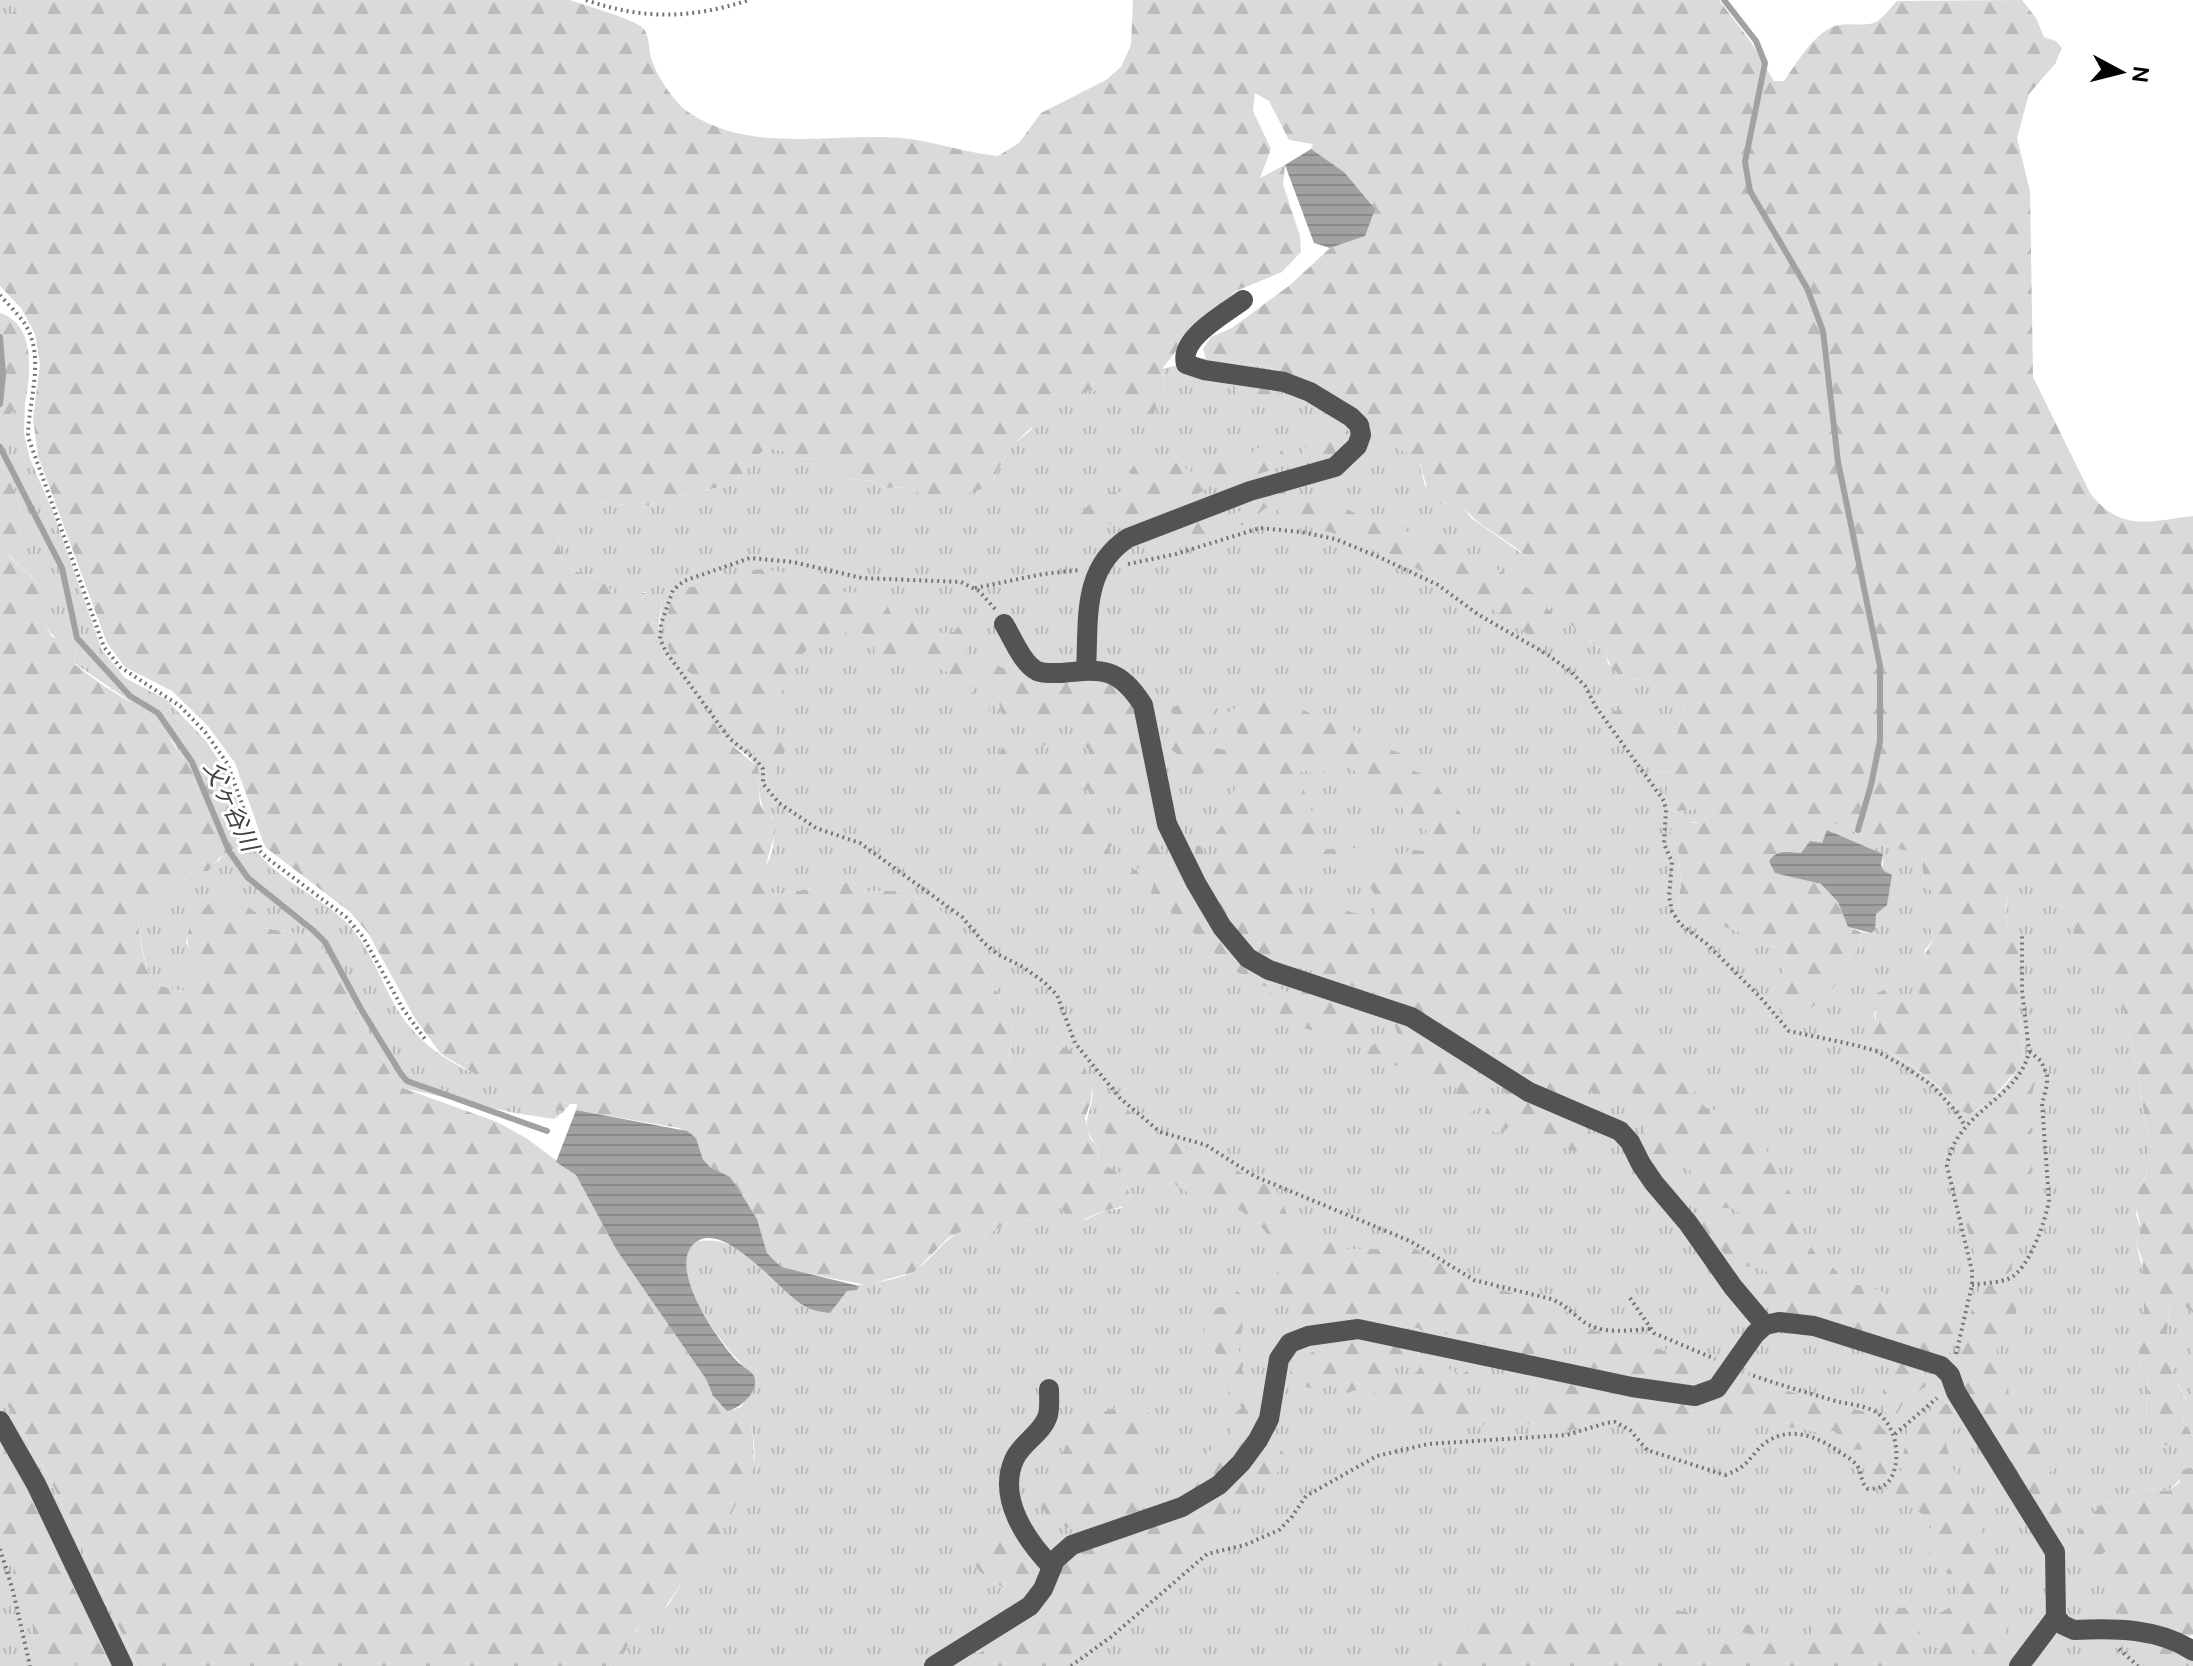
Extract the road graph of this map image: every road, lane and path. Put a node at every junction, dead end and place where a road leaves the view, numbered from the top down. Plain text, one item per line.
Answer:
1 (586, 0) edge
2 (749, 0) edge
3 (0, 295) edge
4 (1243, 300) dead end
5 (1099, 568) junction
6 (975, 588) junction
7 (1004, 624) joint
8 (1086, 670) junction
9 (2022, 936) dead end
10 (425, 1039) dead end
11 (2029, 1051) junction
12 (1965, 1126) junction
13 (1972, 1285) junction
14 (1630, 1298) dead end
15 (1765, 1325) junction
16 (1650, 1329) junction
17 (1733, 1368) junction
18 (1950, 1375) junction
19 (1049, 1389) dead end
20 (0, 1421) edge
21 (1894, 1434) junction
22 (0, 1549) edge
23 (1052, 1567) junction
24 (2056, 1617) junction
25 (2193, 1651) edge
26 (30, 1666) edge
27 (123, 1666) edge
28 (934, 1666) edge
29 (1071, 1666) edge
30 (2019, 1666) edge

1 - 2 path
3 - 10 path
4 - 5 street
5 - 6 path
5 - 8 street
5 - 12 path
6 - 7 path
6 - 16 path
7 - 8 street
8 - 15 street
9 - 11 path
11 - 12 path
11 - 13 path
12 - 13 path
13 - 18 path
14 - 16 path
15 - 17 street
15 - 18 street
16 - 17 path
17 - 21 path
17 - 23 street
18 - 21 path
18 - 24 street
19 - 23 street
20 - 27 street
21 - 29 path
22 - 26 path
23 - 28 street
24 - 25 street
24 - 30 street

